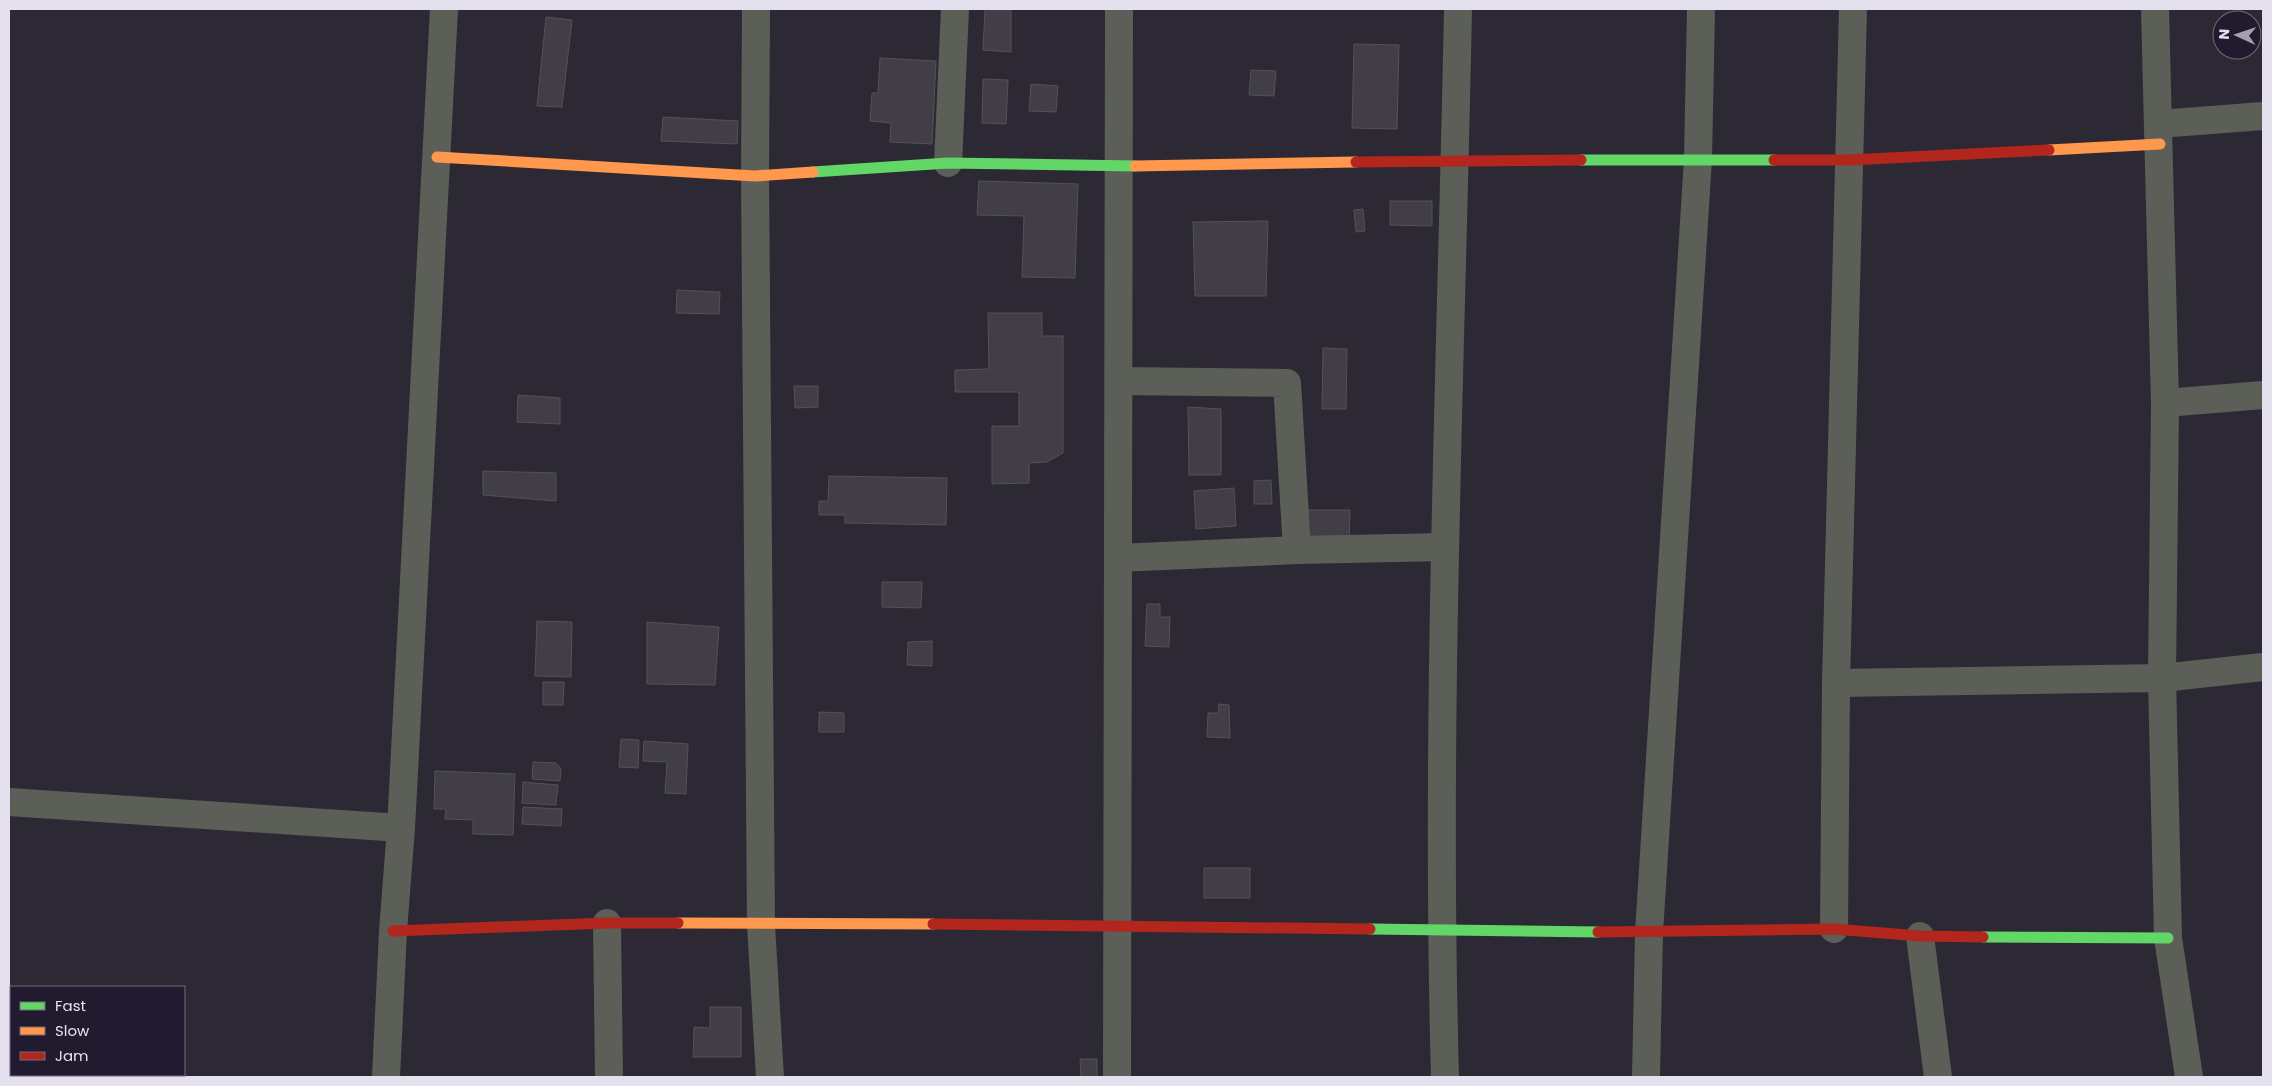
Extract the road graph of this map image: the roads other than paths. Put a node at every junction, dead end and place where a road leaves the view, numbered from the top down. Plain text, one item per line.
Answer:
1 (444, 9) edge
2 (756, 9) edge
3 (955, 9) edge
4 (1119, 9) edge
5 (1458, 9) edge
6 (1701, 9) edge
7 (1853, 9) edge
8 (2155, 9) edge
9 (2263, 116) edge
10 (2159, 134) junction
11 (437, 157) junction
12 (1698, 159) junction
13 (1455, 160) junction
14 (1849, 160) junction
15 (948, 163) junction
16 (1120, 166) junction
17 (755, 176) junction
18 (1119, 381) junction
19 (2263, 395) edge
20 (2165, 404) junction
21 (1445, 547) junction
22 (1297, 550) junction
23 (1118, 558) junction
24 (2263, 667) edge
25 (2162, 678) junction
26 (1836, 682) junction
27 (9, 802) edge
28 (401, 828) junction
29 (607, 923) junction
30 (760, 925) junction
31 (1116, 925) junction
32 (1441, 928) junction
33 (1834, 929) junction
34 (393, 931) junction
35 (1649, 933) junction
36 (1920, 936) junction
37 (2168, 938) junction
38 (386, 1077) edge
39 (609, 1077) edge
40 (770, 1077) edge
41 (1117, 1077) edge
42 (1445, 1077) edge
43 (1646, 1077) edge
44 (1938, 1077) edge
45 (2190, 1077) edge

1 - 11 street
2 - 17 street
3 - 15 street
4 - 16 street
5 - 13 street
6 - 12 street
7 - 14 street
8 - 10 street
9 - 10 street
10 - 14 street
10 - 20 street
11 - 17 street
11 - 28 street
12 - 13 street
12 - 14 street
12 - 35 street
13 - 16 street
13 - 21 street
14 - 26 street
15 - 16 street
15 - 17 street
16 - 18 street
17 - 30 street
18 - 22 street
18 - 23 street
19 - 20 street
20 - 25 street
21 - 22 street
21 - 32 street
22 - 23 street
23 - 31 street
24 - 25 street
25 - 26 street
25 - 37 street
26 - 33 street
27 - 28 street
28 - 34 street
29 - 30 street
29 - 34 street
29 - 39 street
30 - 31 street
30 - 40 street
31 - 32 street
31 - 41 street
32 - 35 street
32 - 42 street
33 - 35 street
33 - 36 street
34 - 38 street
35 - 43 street
36 - 37 street
36 - 44 street
37 - 45 street

